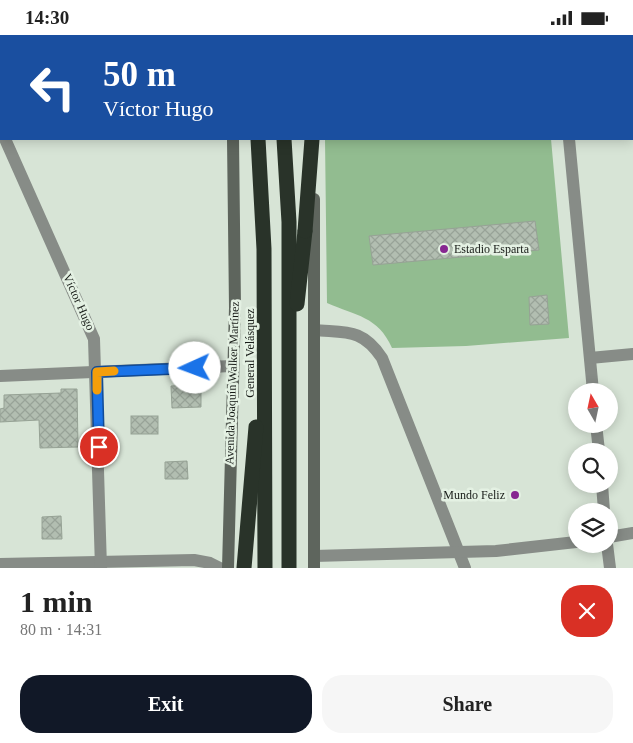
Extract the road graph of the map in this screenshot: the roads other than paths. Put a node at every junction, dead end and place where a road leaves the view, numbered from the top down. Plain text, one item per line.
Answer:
1 (5, 140) edge
2 (233, 140) edge
3 (311, 140) edge
4 (311, 140) edge
5 (570, 140) edge
6 (285, 144) edge
7 (258, 145) edge
8 (265, 324) junction
9 (314, 330) junction
10 (633, 355) edge
11 (590, 359) junction
12 (232, 367) junction
13 (97, 372) junction
14 (0, 376) edge
15 (288, 380) junction
16 (592, 383) edge
17 (633, 533) edge
18 (618, 536) edge
19 (568, 544) edge
20 (458, 552) junction
21 (609, 553) edge
22 (314, 562) edge
23 (0, 564) edge
24 (101, 565) edge
25 (220, 568) edge
26 (228, 568) edge
27 (244, 568) edge
28 (265, 568) edge
29 (289, 568) edge
30 (464, 568) edge
31 (610, 568) edge

1 - 13 street, Víctor Hugo
2 - 12 main road, Avenida Joaquín Walker Martínez
3 - 15 highway, bridge
4 - 9 main road
5 - 11 street
6 - 15 highway
7 - 8 highway, General Velásquez
8 - 27 highway
8 - 28 highway, General Velásquez
9 - 20 street
9 - 22 main road
10 - 11 street
11 - 16 street
12 - 13 street
12 - 26 main road, Avenida Joaquín Walker Martínez
13 - 14 street
13 - 24 street, Víctor Hugo
15 - 29 highway
17 - 18 street
19 - 20 street
20 - 22 street
20 - 30 street
21 - 31 street
23 - 24 street
24 - 25 street

